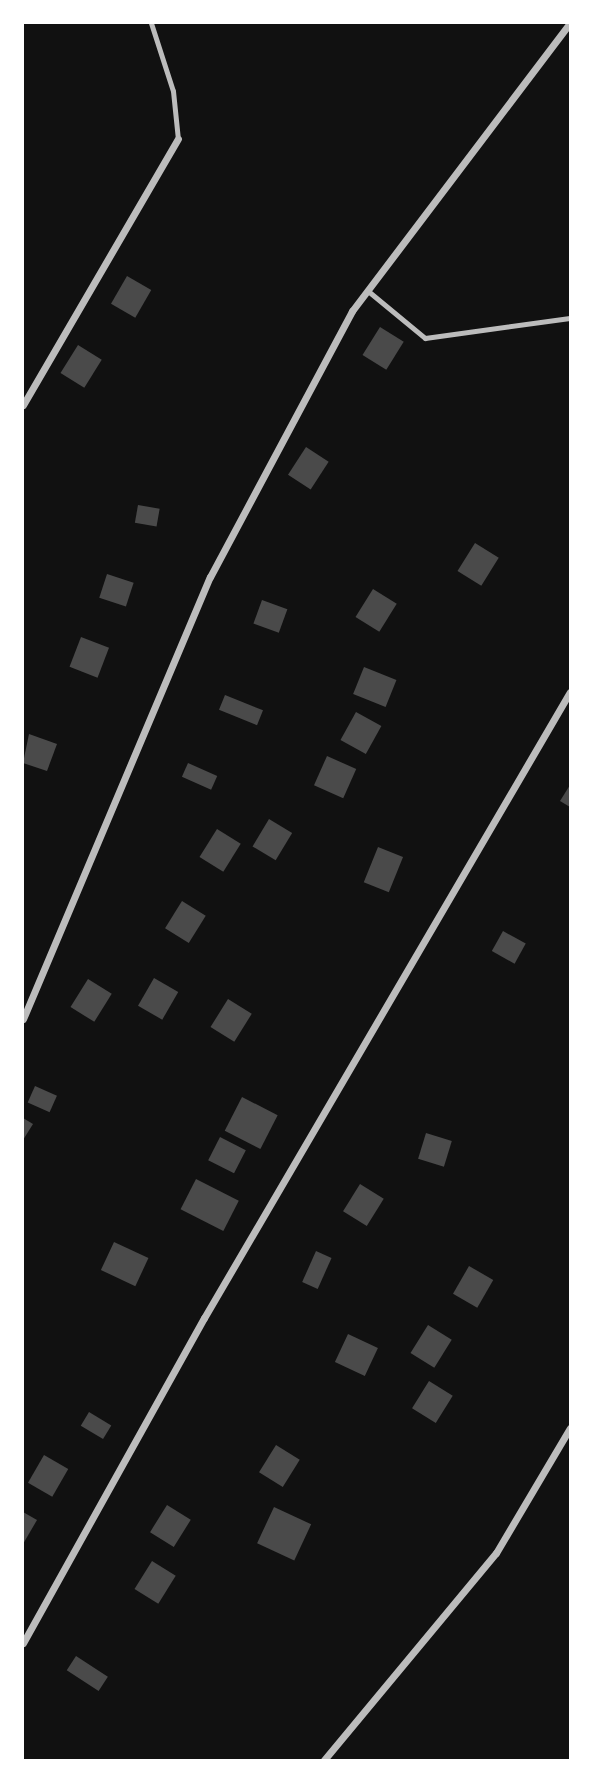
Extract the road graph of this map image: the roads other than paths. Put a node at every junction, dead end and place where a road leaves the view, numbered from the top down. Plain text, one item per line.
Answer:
1 (151, 23) edge
2 (570, 23) edge
3 (178, 139) joint
4 (368, 291) junction
5 (570, 318) edge
6 (23, 405) edge
7 (570, 692) edge
8 (23, 1019) edge
9 (570, 1428) edge
10 (23, 1643) edge
11 (324, 1760) edge

1 - 3 lane
2 - 4 street
3 - 6 street
4 - 5 lane
4 - 8 street
7 - 10 street
9 - 11 street

